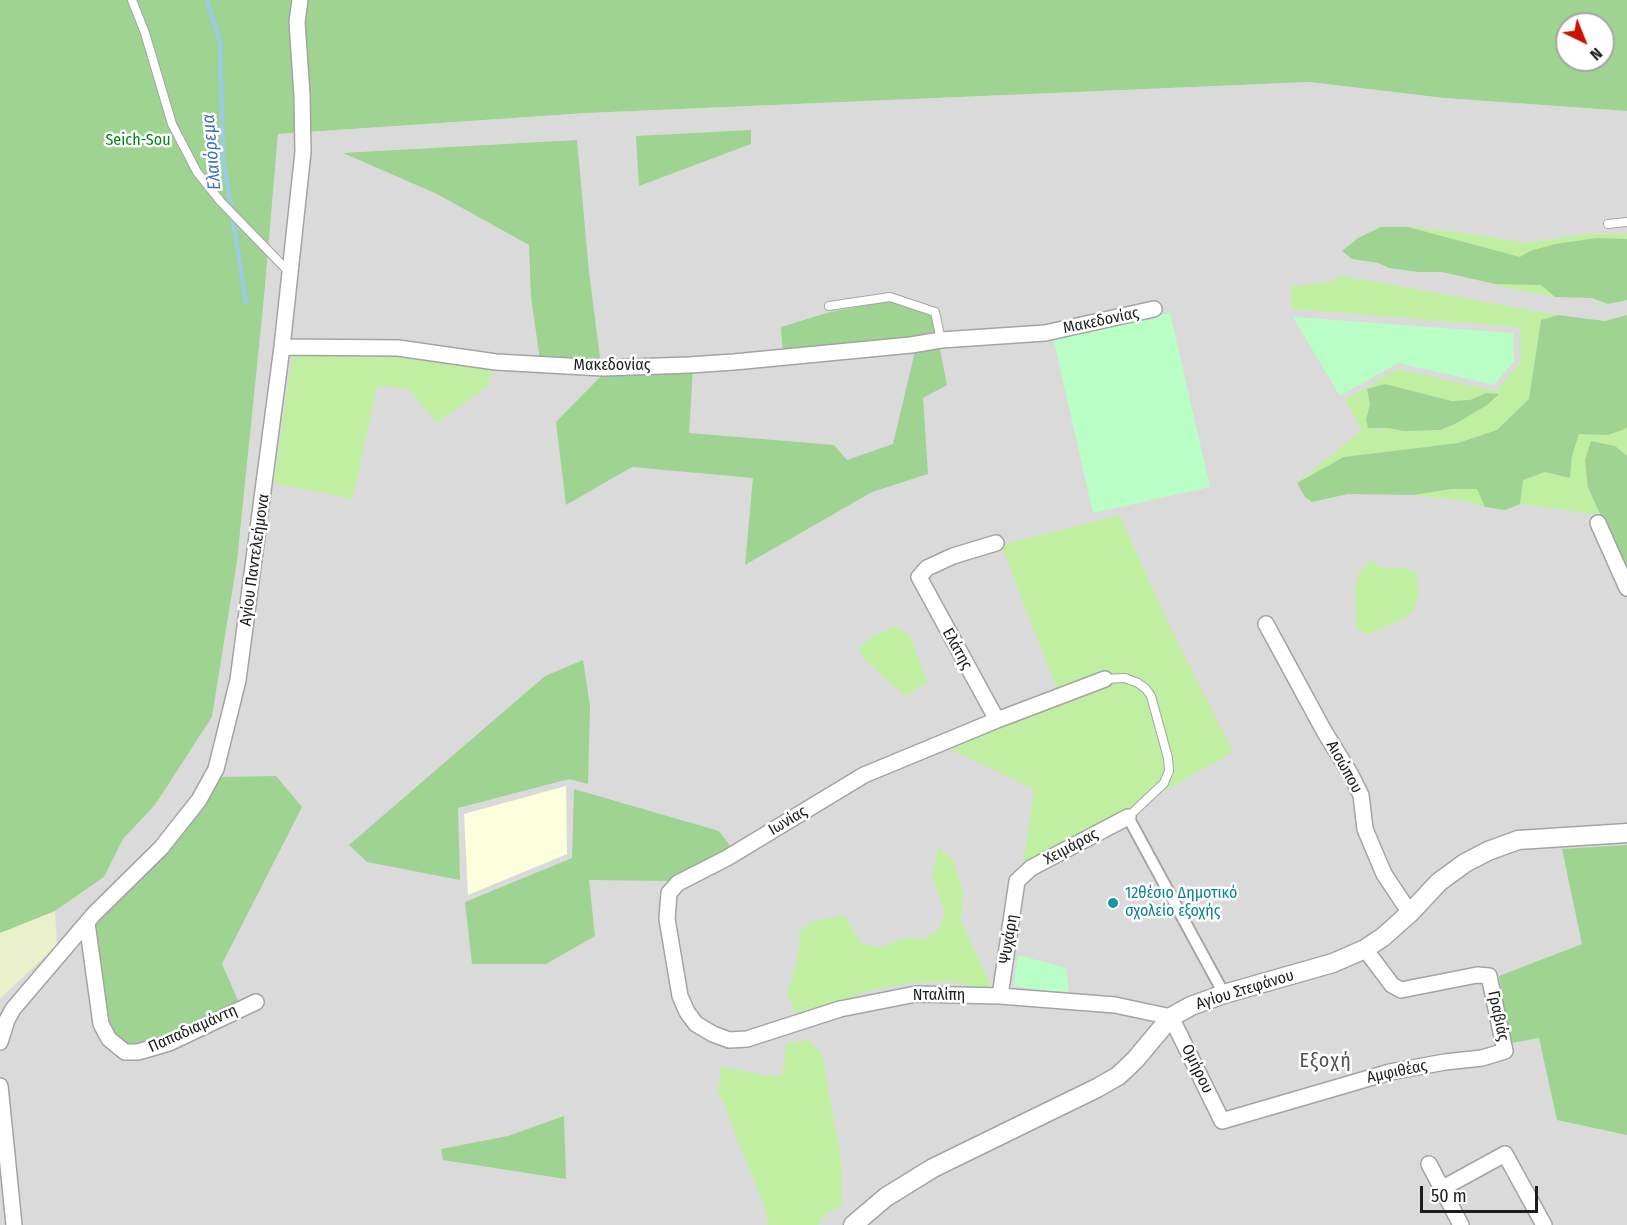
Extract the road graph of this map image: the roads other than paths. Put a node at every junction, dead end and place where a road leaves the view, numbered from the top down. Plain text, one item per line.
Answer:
1 (132, 0) edge
2 (300, 0) edge
3 (1627, 222) edge
4 (1608, 224) dead end
5 (290, 273) junction
6 (829, 306) dead end
7 (1154, 309) dead end
8 (941, 340) junction
9 (282, 347) junction
10 (1598, 523) dead end
11 (996, 543) dead end
12 (1627, 588) edge
13 (1266, 624) dead end
14 (1105, 679) joint
15 (997, 720) junction
16 (1128, 817) junction
17 (1627, 832) edge
18 (1017, 881) joint
19 (1410, 913) junction
20 (87, 923) junction
21 (1365, 949) junction
22 (1224, 994) junction
23 (1000, 996) junction
24 (256, 1002) dead end
25 (1171, 1017) junction
26 (713, 1034) joint
27 (0, 1042) edge
28 (1505, 1051) joint
29 (0, 1086) edge
30 (1222, 1121) joint
31 (1429, 1164) dead end
32 (1441, 1189) junction
33 (1541, 1224) edge
34 (14, 1225) edge
35 (853, 1225) edge
36 (1461, 1225) edge

1 - 5 lane
2 - 5 street, Αγίου Παντελεήμονα
3 - 4 lane
5 - 9 street, Αγίου Παντελεήμονα
6 - 8 lane
7 - 8 street, Μακεδονίας
8 - 9 street, Μακεδονίας
9 - 20 street, Αγίου Παντελεήμονα
10 - 12 street
11 - 15 street, Ελάτης
13 - 19 street, Αισώπου
14 - 15 street, Ιωνίας
14 - 16 lane
15 - 26 street, Ιωνίας
16 - 18 street, Χειμάρας
16 - 22 street
17 - 19 street, Αγίου Στεφάνου
18 - 23 street, Ψυχάρη
19 - 21 street, Αγίου Στεφάνου
20 - 24 street, Παπαδιαμάντη
20 - 27 street, Αγίου Παντελεήμονα
21 - 22 street, Αγίου Στεφάνου
21 - 28 street, Γραβιάς
22 - 25 street, Αγίου Στεφάνου
23 - 25 street, Νταλίπη
23 - 26 street, Νταλίπη
25 - 30 street, Ομήρου
25 - 35 street, Αγίου Στεφάνου
28 - 30 street, Αμφιθέας
29 - 34 street
31 - 32 street
32 - 33 street
32 - 36 street

